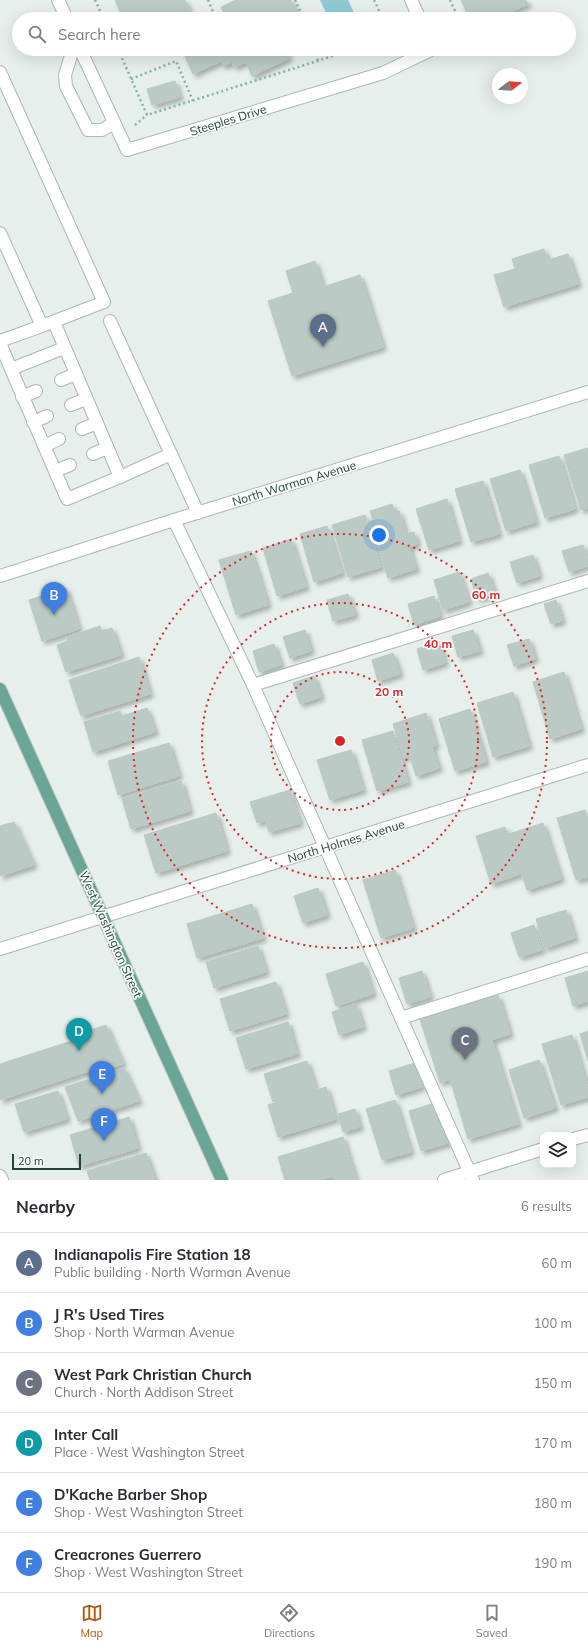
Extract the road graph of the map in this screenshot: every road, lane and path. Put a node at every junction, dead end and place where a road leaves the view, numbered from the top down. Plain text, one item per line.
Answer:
1 (58, 0) edge
2 (95, 0) edge
3 (208, 0) edge
4 (295, 0) edge
5 (374, 0) edge
6 (411, 0) edge
7 (450, 0) edge
8 (64, 12) edge
9 (101, 12) edge
10 (213, 12) edge
11 (301, 12) edge
12 (379, 12) edge
13 (417, 12) edge
14 (456, 12) edge
15 (71, 56) edge
16 (83, 56) edge
17 (121, 56) edge
18 (316, 56) edge
19 (333, 56) edge
20 (418, 56) edge
21 (318, 61) junction
22 (0, 72) edge
23 (131, 79) junction
24 (193, 101) junction
25 (114, 123) junction
26 (0, 233) edge
27 (110, 321) dead end
28 (54, 322) junction
29 (42, 326) junction
30 (0, 342) edge
31 (64, 348) junction
32 (11, 370) junction
33 (76, 374) junction
34 (61, 380) dead end
35 (36, 391) dead end
36 (588, 392) edge
37 (22, 397) junction
38 (86, 399) junction
39 (71, 405) dead end
40 (47, 416) dead end
41 (33, 422) junction
42 (97, 423) junction
43 (82, 429) dead end
44 (59, 439) dead end
45 (44, 446) junction
46 (107, 448) junction
47 (93, 454) dead end
48 (171, 454) junction
49 (70, 465) dead end
50 (55, 471) junction
51 (120, 477) junction
52 (198, 512) junction
53 (174, 520) junction
54 (0, 576) edge
55 (588, 581) edge
56 (253, 685) junction
57 (0, 689) edge
58 (588, 765) edge
59 (325, 847) junction
60 (103, 916) junction
61 (0, 949) edge
62 (588, 959) edge
63 (402, 1018) junction
64 (588, 1135) edge
65 (576, 1139) edge
66 (540, 1150) edge
67 (0, 1176) edge
68 (471, 1176) edge
69 (2, 1180) edge
70 (222, 1180) edge
71 (444, 1180) edge

1 - 8 street
2 - 9 path
3 - 10 path
4 - 11 path
5 - 12 path
6 - 13 street
7 - 14 path
15 - 25 street
16 - 25 street, Steeples Drive
17 - 23 path
18 - 21 path
19 - 21 path
20 - 25 street, Steeples Drive
21 - 24 path
22 - 28 street
23 - 24 path
23 - 24 path
26 - 29 street
27 - 48 street
28 - 29 street
28 - 31 street
29 - 30 street
30 - 32 street
31 - 32 street
31 - 33 street
32 - 37 street
33 - 34 street
33 - 38 street
35 - 37 street
36 - 52 street, North Warman Avenue
37 - 41 street
38 - 39 street
38 - 42 street
40 - 41 street
41 - 45 street
42 - 43 street
42 - 46 street
44 - 45 street
45 - 50 street
46 - 47 street
46 - 51 street
48 - 51 street
48 - 52 street
49 - 50 street
50 - 51 street
52 - 53 street, North Warman Avenue
53 - 54 street, North Warman Avenue
53 - 56 street
55 - 56 street
56 - 59 street
57 - 60 main road, West Washington Street
58 - 59 street, North Holmes Avenue
59 - 60 street, North Holmes Avenue
59 - 63 street
60 - 61 street, North Holmes Avenue
60 - 70 main road, West Washington Street
62 - 63 street
63 - 68 street
64 - 65 street
66 - 68 street
67 - 69 street
68 - 71 street

